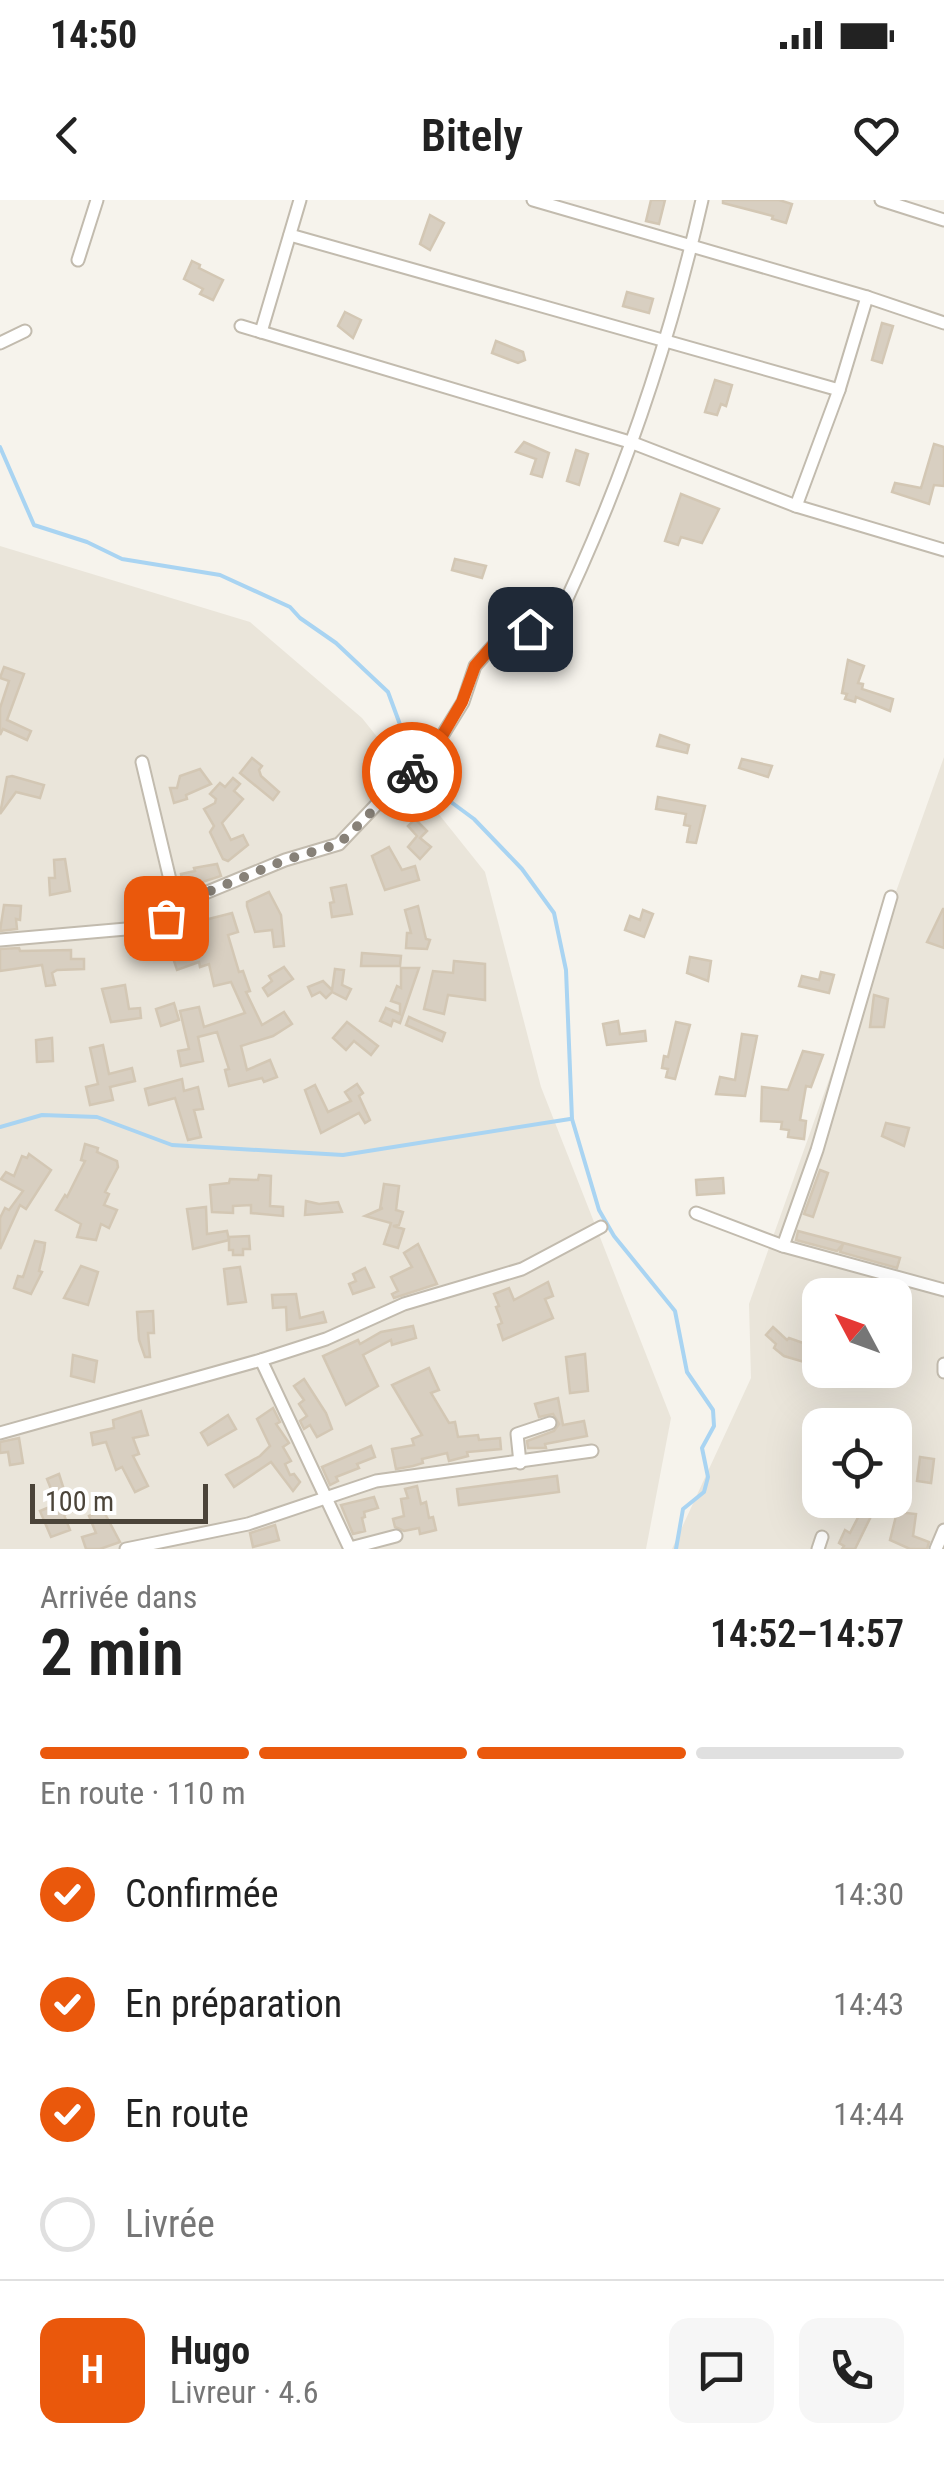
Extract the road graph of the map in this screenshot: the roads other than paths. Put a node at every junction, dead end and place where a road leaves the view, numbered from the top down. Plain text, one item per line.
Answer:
1 (97, 200) edge
2 (300, 200) edge
3 (533, 200) edge
4 (702, 200) edge
5 (881, 200) edge
6 (944, 220) edge
7 (290, 234) junction
8 (692, 245) junction
9 (78, 260) dead end
10 (868, 296) junction
11 (944, 323) edge
12 (241, 326) dead end
13 (26, 332) dead end
14 (261, 332) junction
15 (663, 341) junction
16 (0, 343) edge
17 (840, 390) junction
18 (633, 444) junction
19 (796, 506) junction
20 (944, 550) edge
21 (142, 762) dead end
22 (891, 897) dead end
23 (176, 905) junction
24 (0, 940) edge
25 (696, 1213) dead end
26 (601, 1227) dead end
27 (783, 1246) junction
28 (944, 1290) edge
29 (261, 1360) junction
30 (550, 1423) dead end
31 (0, 1433) edge
32 (592, 1451) dead end
33 (520, 1463) junction
34 (328, 1500) junction
35 (944, 1530) edge
36 (396, 1536) dead end
37 (350, 1548) edge
38 (126, 1549) edge
39 (936, 1549) edge

1 - 9 street
2 - 7 street
3 - 8 street
4 - 8 street
5 - 6 street
7 - 14 street
7 - 15 street
8 - 10 street
8 - 15 street
10 - 11 street
10 - 17 street
12 - 14 street
13 - 16 street
14 - 18 street
15 - 17 street
15 - 18 street
17 - 19 street
18 - 19 street
18 - 23 street
19 - 20 street
21 - 23 street
22 - 27 street
23 - 24 street
25 - 27 street
26 - 29 street
27 - 28 street
29 - 31 street
29 - 34 street
30 - 33 street
32 - 33 street
33 - 34 street
34 - 37 street
34 - 38 street
35 - 39 street
36 - 37 street

